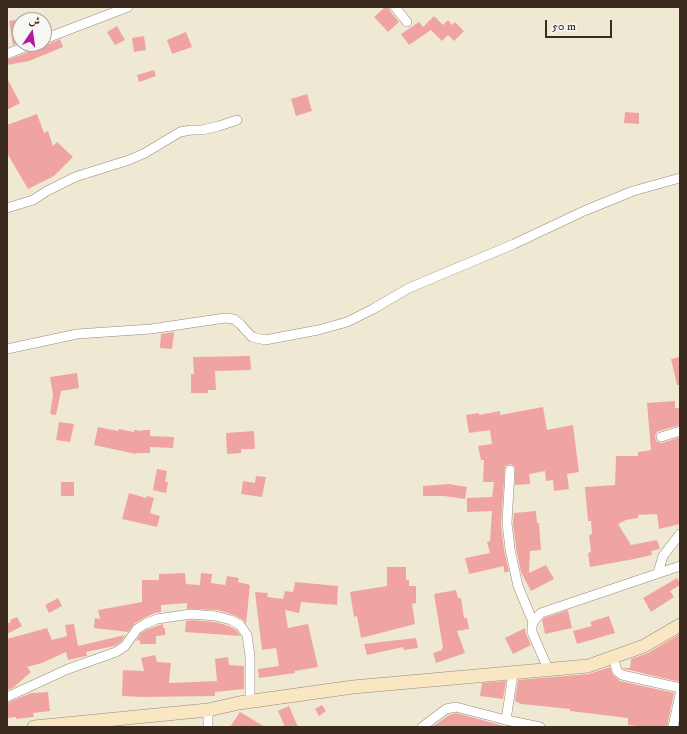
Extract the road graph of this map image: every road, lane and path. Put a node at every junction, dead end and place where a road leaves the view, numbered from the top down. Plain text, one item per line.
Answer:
1 (128, 7) edge
2 (395, 7) edge
3 (407, 22) dead end
4 (52, 36) edge
5 (237, 120) dead end
6 (680, 178) edge
7 (7, 208) edge
8 (7, 349) edge
9 (680, 431) edge
10 (661, 437) dead end
11 (510, 470) dead end
12 (680, 534) edge
13 (680, 566) edge
14 (658, 573) junction
15 (533, 622) junction
16 (680, 625) edge
17 (613, 657) junction
18 (549, 671) junction
19 (513, 674) junction
20 (680, 688) edge
21 (7, 697) edge
22 (680, 698) edge
23 (250, 701) junction
24 (208, 710) junction
25 (506, 720) junction
26 (34, 727) edge
27 (208, 727) edge
28 (422, 727) edge
29 (540, 727) edge
30 (673, 727) edge

1 - 4 street
2 - 3 street
5 - 7 street
6 - 8 street
9 - 10 street
11 - 15 street
12 - 14 street
13 - 14 street
14 - 15 street
15 - 18 street
16 - 17 main road
17 - 18 main road
17 - 20 street
18 - 19 main road
19 - 23 main road
19 - 25 street
21 - 23 street
22 - 30 street
23 - 24 main road
24 - 26 main road
24 - 27 street
25 - 28 street
25 - 29 street

